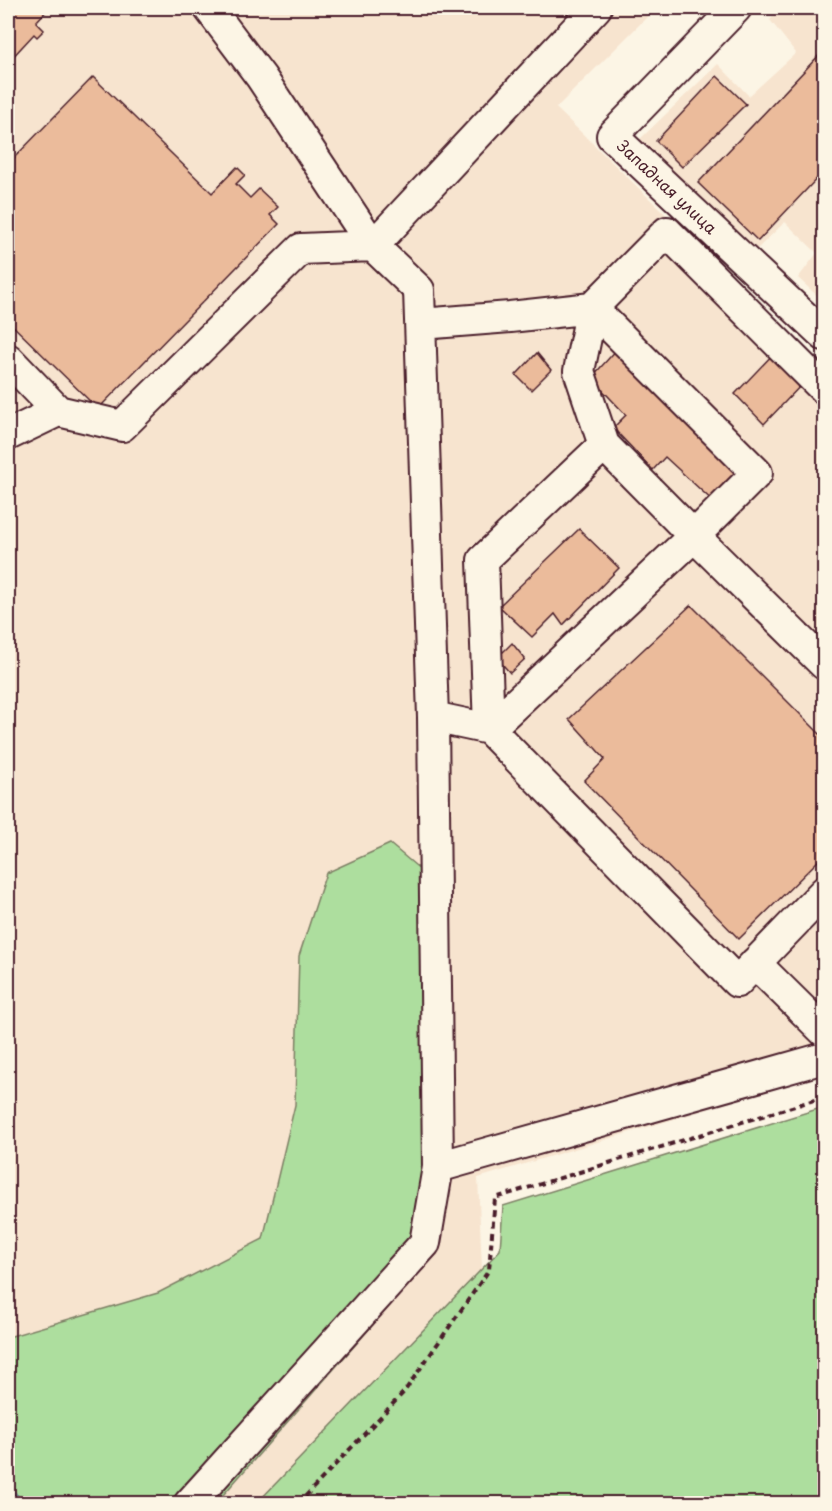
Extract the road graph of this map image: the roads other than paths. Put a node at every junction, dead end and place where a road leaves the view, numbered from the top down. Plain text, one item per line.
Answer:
1 (209, 8) edge
2 (596, 8) edge
3 (736, 8) edge
4 (373, 246) junction
5 (592, 308) junction
6 (421, 324) junction
7 (825, 335) edge
8 (8, 359) edge
9 (825, 389) edge
10 (58, 411) junction
11 (8, 435) edge
12 (604, 445) junction
13 (694, 536) junction
14 (825, 664) edge
15 (433, 717) junction
16 (489, 729) junction
17 (825, 892) edge
18 (755, 963) junction
19 (825, 1031) edge
20 (825, 1058) edge
21 (438, 1167) junction
22 (189, 1503) edge

1 - 4 street
2 - 4 street
3 - 7 street, Западная улица
4 - 6 street
4 - 10 street
5 - 6 street
5 - 9 street
5 - 12 street
5 - 13 street
6 - 15 street
8 - 10 street
10 - 11 street
12 - 13 street
12 - 16 street
13 - 14 street
13 - 16 street
15 - 16 street
15 - 21 street
16 - 18 street
17 - 18 street
18 - 19 street
20 - 21 street
21 - 22 street

